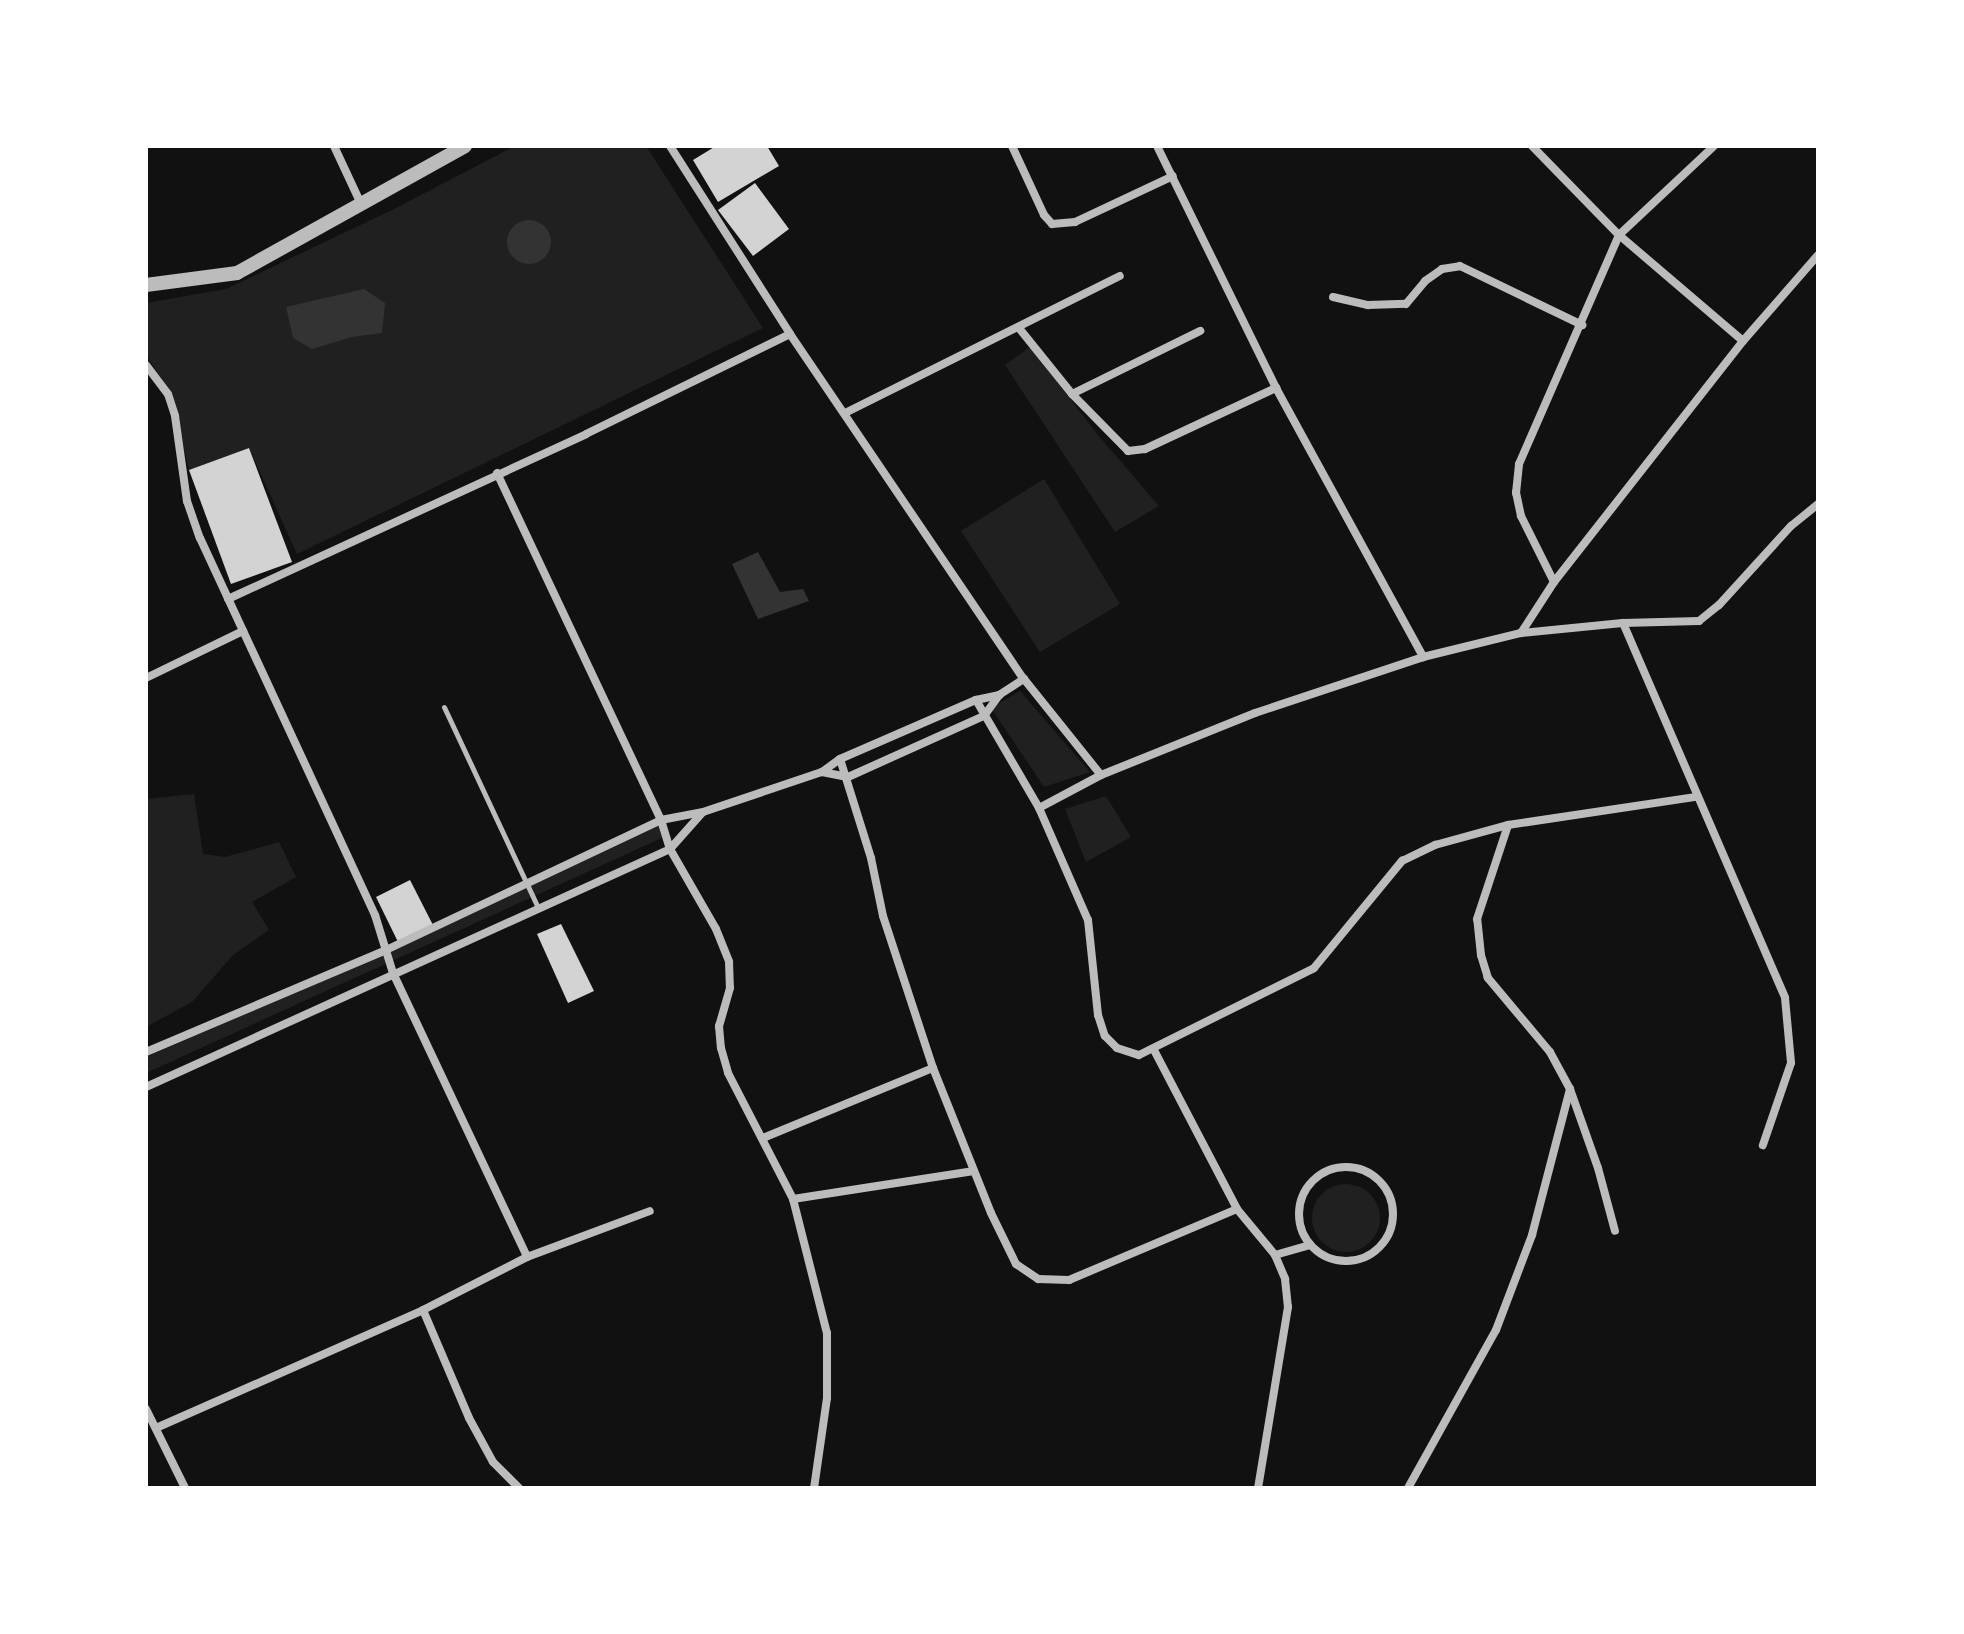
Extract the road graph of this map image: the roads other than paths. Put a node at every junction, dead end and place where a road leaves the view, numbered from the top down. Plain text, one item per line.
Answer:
1 (334, 146) edge
2 (465, 146) edge
3 (670, 146) edge
4 (1012, 146) edge
5 (1157, 146) edge
6 (1532, 146) edge
7 (1714, 146) edge
8 (1173, 176) junction
9 (361, 204) junction
10 (1619, 235) junction
11 (1818, 255) edge
12 (1120, 276) dead end
13 (146, 285) edge
14 (1333, 297) dead end
15 (1582, 325) junction
16 (1019, 328) junction
17 (1200, 331) dead end
18 (790, 334) junction
19 (1743, 341) junction
20 (146, 365) edge
21 (1276, 388) junction
22 (1072, 394) junction
23 (845, 413) junction
24 (497, 473) junction
25 (1818, 504) edge
26 (1554, 582) junction
27 (228, 599) junction
28 (1623, 623) junction
29 (243, 631) junction
30 (1521, 633) junction
31 (1423, 657) junction
32 (146, 678) edge
33 (1024, 679) junction
34 (999, 695) junction
35 (976, 700) junction
36 (444, 707) dead end
37 (984, 716) junction
38 (840, 759) junction
39 (822, 772) junction
40 (1101, 775) junction
41 (848, 777) junction
42 (1696, 797) junction
43 (1039, 808) junction
44 (703, 812) junction
45 (661, 820) junction
46 (1508, 825) junction
47 (670, 849) junction
48 (527, 884) junction
49 (538, 908) junction
50 (386, 950) junction
51 (393, 973) junction
52 (1154, 1050) junction
53 (146, 1052) edge
54 (933, 1068) junction
55 (146, 1087) edge
56 (1570, 1089) junction
57 (763, 1138) junction
58 (1763, 1145) dead end
59 (974, 1171) junction
60 (793, 1199) junction
61 (1237, 1209) junction
62 (650, 1211) dead end
63 (1615, 1231) dead end
64 (1310, 1245) junction
65 (1275, 1255) junction
66 (527, 1257) junction
67 (423, 1310) junction
68 (146, 1409) edge
69 (156, 1428) junction
70 (185, 1488) edge
71 (519, 1488) edge
72 (814, 1488) edge
73 (1258, 1488) edge
74 (1408, 1488) edge

1 - 9 street
2 - 9 street
3 - 18 street
4 - 8 street
5 - 8 street
6 - 10 street
7 - 10 street
8 - 21 street
9 - 13 street
10 - 15 street
10 - 19 street
11 - 19 street
12 - 16 street
14 - 15 street
15 - 26 street
16 - 22 street
16 - 23 street
17 - 22 street
18 - 23 street
18 - 24 street
19 - 26 street
20 - 27 street
21 - 22 street
21 - 31 street
23 - 33 street
24 - 27 street
24 - 45 street
25 - 28 street
26 - 30 street
27 - 29 street
28 - 30 street
28 - 42 street
29 - 32 street
29 - 50 street
30 - 31 street
31 - 40 street
33 - 34 street
33 - 40 street
34 - 35 street
34 - 37 street
35 - 37 street
35 - 38 street
36 - 48 lane
37 - 41 street
37 - 43 street
38 - 39 street
38 - 41 street
39 - 41 street
39 - 44 street
40 - 43 street
41 - 54 street
42 - 46 street
42 - 58 street
43 - 52 street
44 - 45 street
44 - 47 street
45 - 47 street
45 - 48 street
46 - 52 street
46 - 56 street
47 - 49 street
47 - 57 street
48 - 49 lane
48 - 50 street
49 - 51 street
50 - 51 street
50 - 53 street
51 - 55 street
51 - 66 street
52 - 61 street
54 - 57 street
54 - 59 street
56 - 63 street
56 - 74 street
57 - 60 street
59 - 60 street
59 - 61 street
60 - 72 street
61 - 65 street
62 - 66 street
64 - 64 street
64 - 65 street
65 - 73 street
66 - 67 street
67 - 69 street
67 - 71 street
68 - 69 street
69 - 70 street

